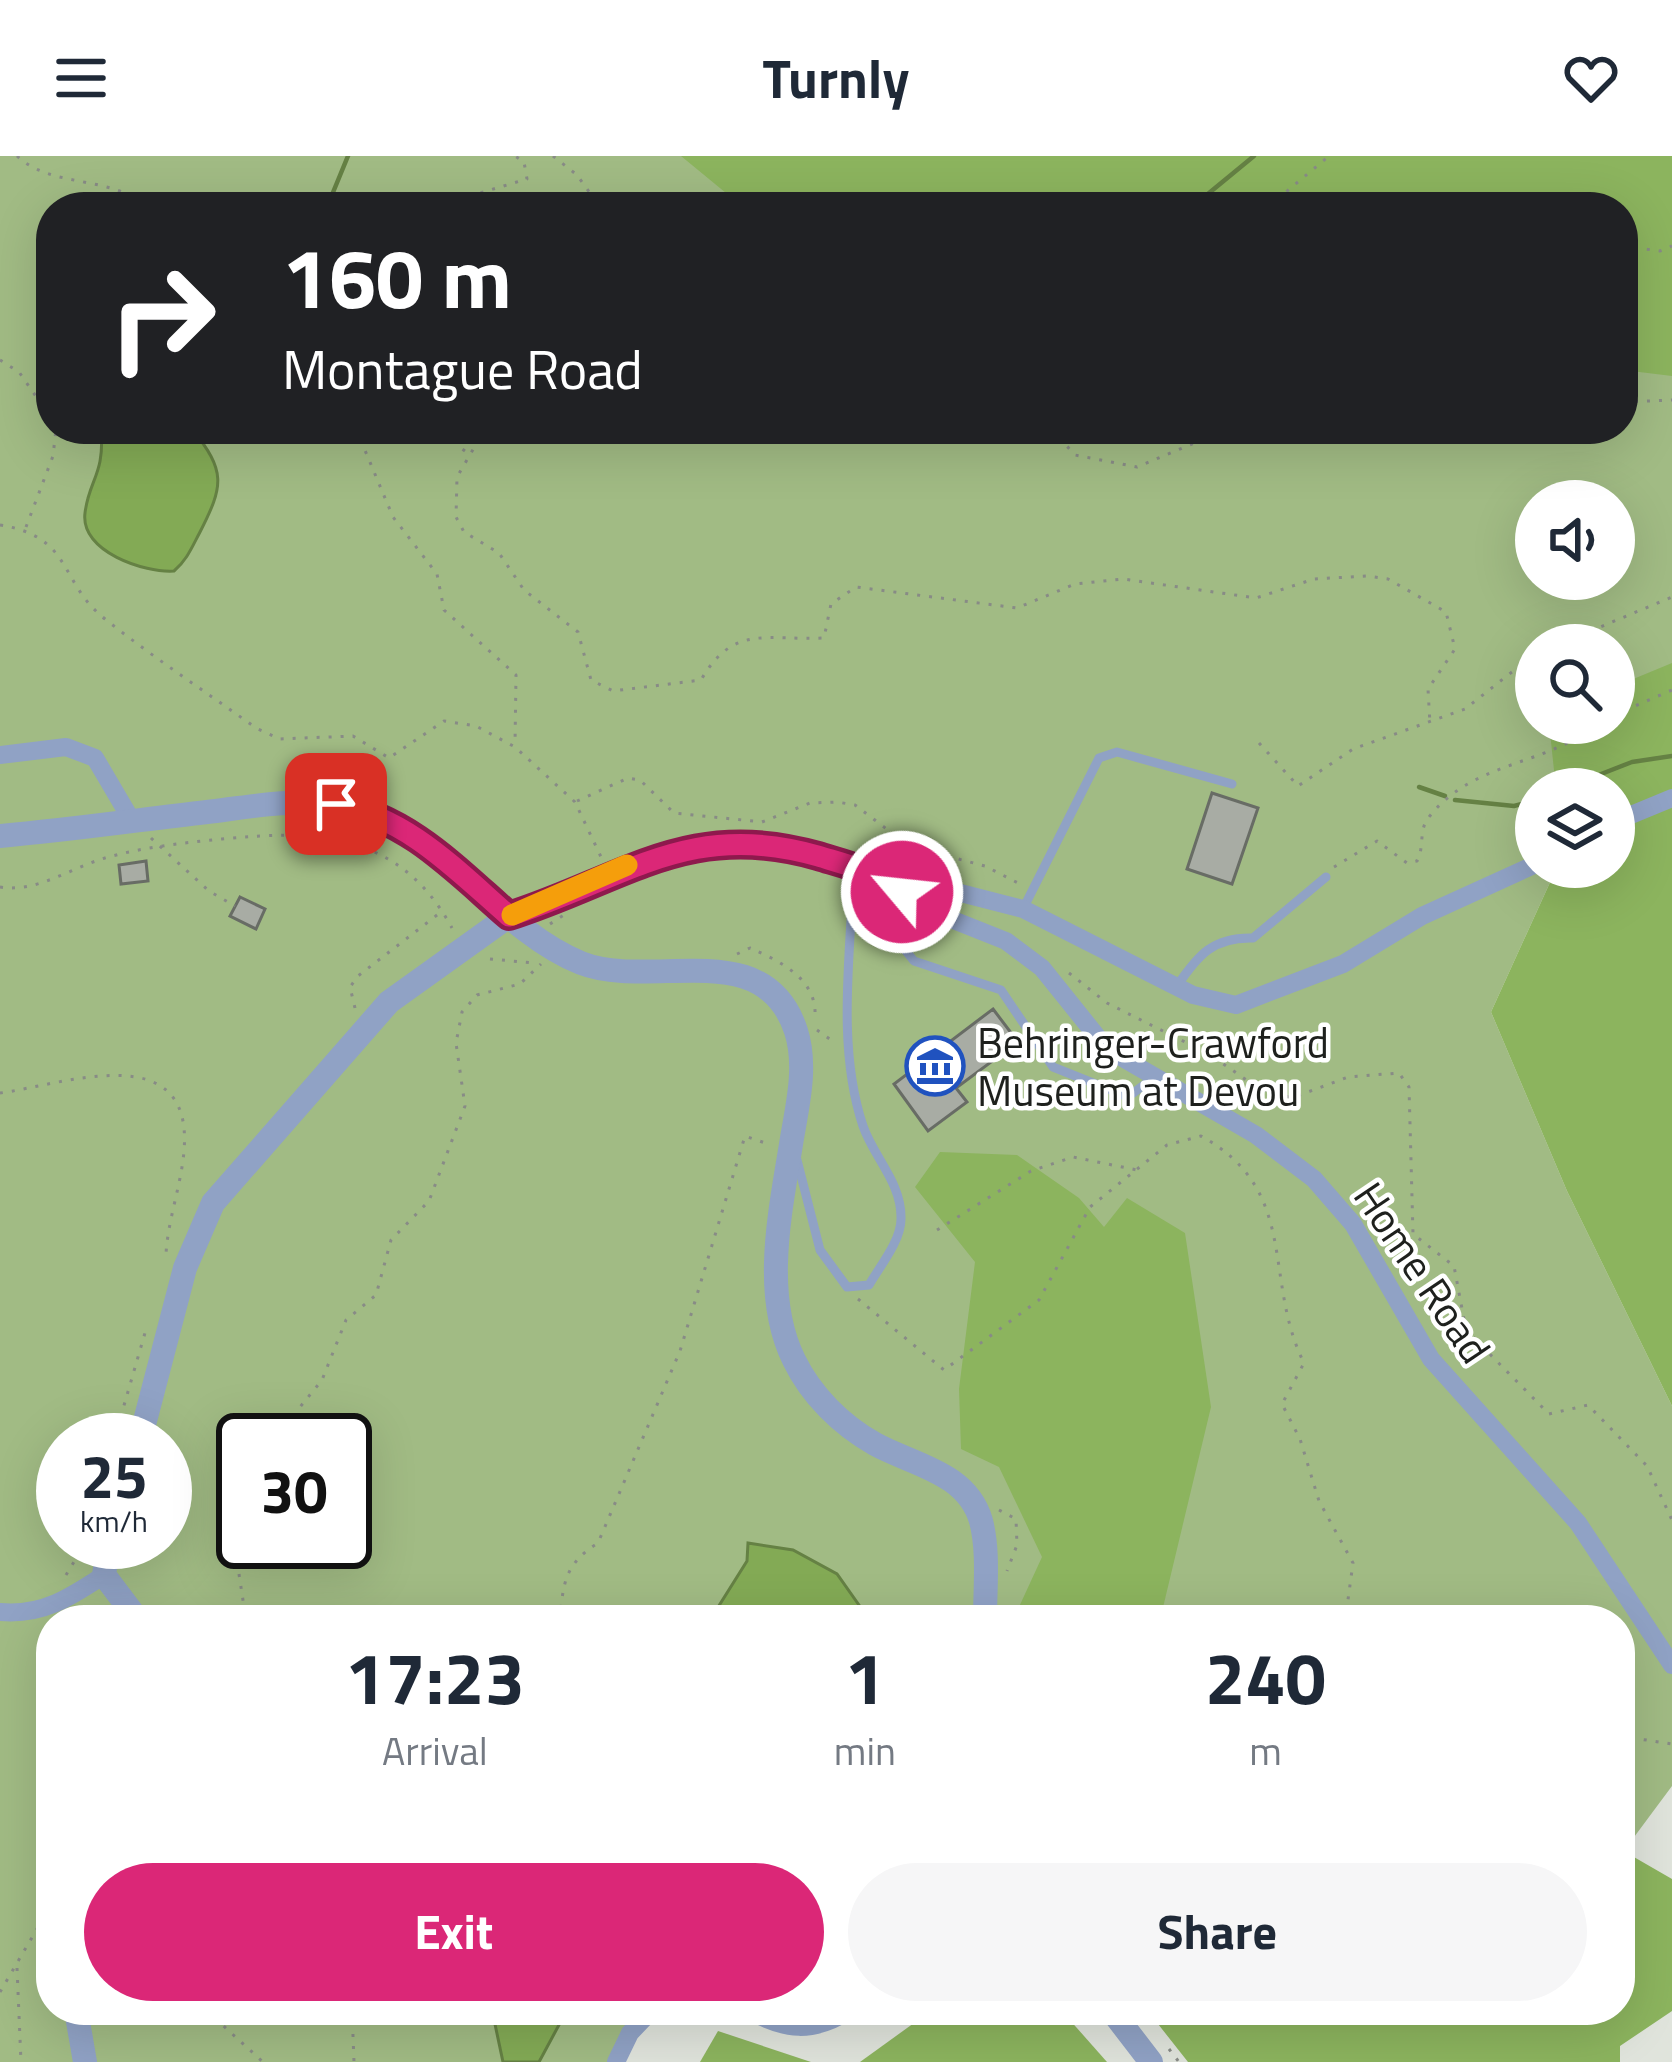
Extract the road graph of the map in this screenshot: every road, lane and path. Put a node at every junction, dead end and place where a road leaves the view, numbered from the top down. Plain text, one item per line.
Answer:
1 (17, 156) edge
2 (515, 156) edge
3 (553, 156) edge
4 (1329, 156) edge
5 (119, 192) edge
6 (483, 192) edge
7 (589, 192) edge
8 (1286, 192) edge
9 (1672, 246) edge
10 (1638, 248) edge
11 (0, 360) edge
12 (36, 392) edge
13 (1672, 400) edge
14 (1638, 401) edge
15 (54, 444) edge
16 (362, 444) edge
17 (457, 444) edge
18 (477, 444) edge
19 (1065, 444) edge
20 (1191, 444) edge
21 (471, 455) junction
22 (0, 525) edge
23 (25, 529) junction
24 (1672, 597) edge
25 (1607, 624) edge
26 (1515, 670) edge
27 (1672, 690) edge
28 (1635, 706) edge
29 (1430, 724) junction
30 (1259, 743) dead end
31 (1570, 744) edge
32 (515, 747) junction
33 (0, 754) edge
34 (1232, 784) dead end
35 (1672, 798) edge
36 (574, 802) junction
37 (1635, 813) edge
38 (132, 821) junction
39 (0, 836) edge
40 (159, 846) junction
41 (830, 860) junction
42 (875, 871) junction
43 (1515, 873) edge
44 (604, 876) junction
45 (1326, 878) joint
46 (0, 886) edge
47 (853, 887) junction
48 (1027, 900) junction
49 (235, 906) dead end
50 (509, 916) junction
51 (457, 937) dead end
52 (476, 955) dead end
53 (1054, 961) dead end
54 (1177, 987) junction
55 (811, 1025) dead end
56 (834, 1042) dead end
57 (1153, 1078) junction
58 (0, 1094) edge
59 (1139, 1170) junction
60 (796, 1172) junction
61 (937, 1231) dead end
62 (166, 1256) dead end
63 (847, 1287) junction
64 (151, 1312) dead end
65 (122, 1413) edge
66 (147, 1413) edge
67 (296, 1413) edge
68 (1672, 1520) edge
69 (72, 1569) edge
70 (105, 1569) edge
71 (238, 1569) edge
72 (104, 1575) junction
73 (61, 1591) dead end
74 (55, 1605) edge
75 (127, 1605) edge
76 (244, 1605) edge
77 (561, 1605) edge
78 (985, 1605) edge
79 (1347, 1605) edge
80 (1632, 1605) edge
81 (1635, 1609) edge
82 (36, 1611) edge
83 (0, 1612) edge
84 (1672, 1665) edge
85 (1635, 1738) edge
86 (1672, 1744) edge
87 (36, 1933) edge
88 (17, 1968) junction
89 (0, 1992) edge
90 (79, 2025) edge
91 (222, 2025) edge
92 (353, 2025) edge
93 (638, 2025) edge
94 (775, 2025) edge
95 (814, 2025) edge
96 (1123, 2025) edge
97 (20, 2062) edge
98 (86, 2062) edge
99 (263, 2062) edge
100 (354, 2062) edge
101 (616, 2062) edge
102 (1151, 2062) edge

1 - 5 path
2 - 6 path
3 - 7 path
4 - 8 path
9 - 10 path
11 - 12 path
13 - 14 path
15 - 23 path
16 - 32 path
17 - 21 path
18 - 21 path
19 - 20 path
21 - 29 path
22 - 23 path
23 - 32 path
24 - 25 path
26 - 29 path
27 - 28 path
29 - 30 path
31 - 45 path
32 - 36 path
33 - 38 street
34 - 48 lane
35 - 37 street
36 - 44 path
36 - 48 path
38 - 39 street
38 - 40 path
38 - 50 street
40 - 46 path
40 - 49 path
40 - 51 path
41 - 42 street
41 - 44 street
41 - 47 lane
42 - 48 street
42 - 57 street, Home Road
43 - 54 street
44 - 50 street
45 - 54 lane
47 - 57 lane
47 - 63 lane
48 - 54 street
50 - 60 street
50 - 66 street
52 - 67 path
53 - 68 path
55 - 56 path
57 - 80 street, Home Road
58 - 62 path
59 - 61 path
59 - 63 path
59 - 79 path
60 - 63 lane
60 - 77 path
60 - 78 street
64 - 65 path
69 - 73 path
70 - 72 street
71 - 76 path
72 - 74 street
72 - 75 street
81 - 84 street, Home Road
82 - 83 street
85 - 86 path
87 - 88 path
88 - 89 path
88 - 97 path
90 - 98 street
91 - 99 path
92 - 100 path
93 - 101 street
94 - 95 street
96 - 102 street

